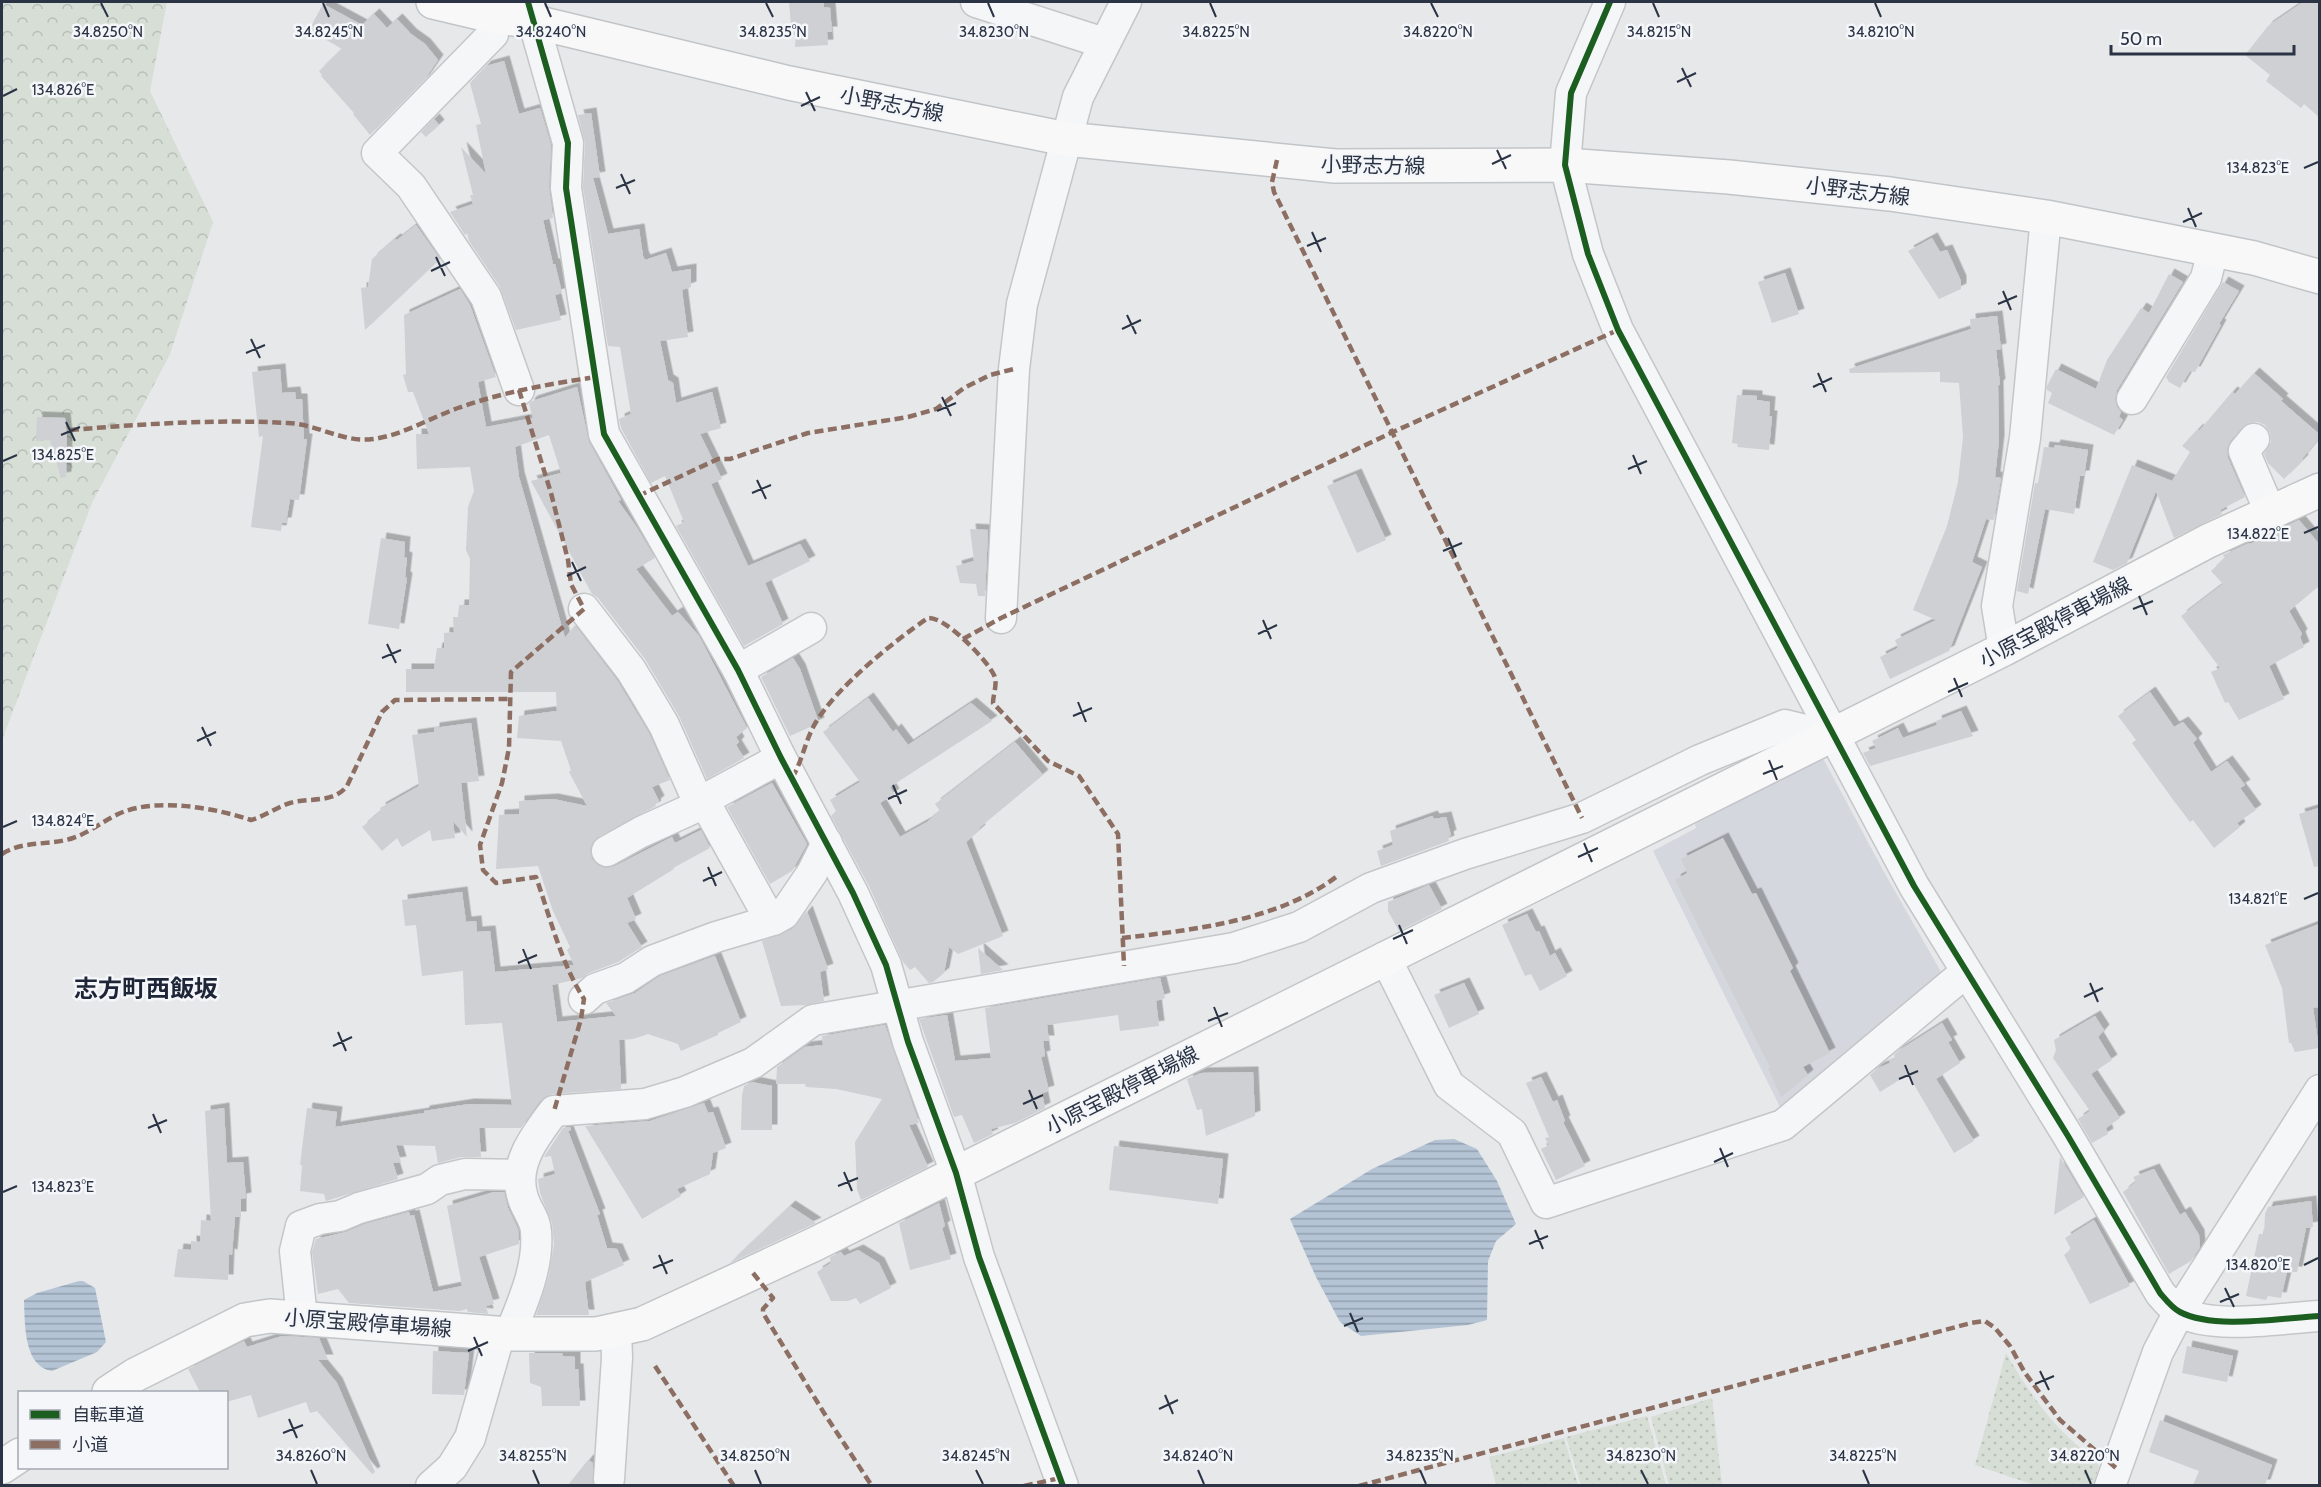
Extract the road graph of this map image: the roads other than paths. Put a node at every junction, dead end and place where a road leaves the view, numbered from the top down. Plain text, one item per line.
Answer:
1 (434, 2) edge
2 (976, 2) edge
3 (1126, 2) edge
4 (1610, 2) edge
5 (532, 12) edge
6 (492, 16) junction
7 (1104, 43) junction
8 (1066, 139) junction
9 (1565, 165) junction
10 (2046, 217) junction
11 (2212, 250) junction
12 (2319, 278) edge
13 (519, 390) dead end
14 (2132, 399) dead end
15 (2254, 439) dead end
16 (2319, 490) edge
17 (2270, 512) junction
18 (584, 609) dead end
19 (1001, 618) dead end
20 (811, 628) dead end
21 (2004, 649) junction
22 (738, 670) junction
23 (1832, 736) junction
24 (781, 758) junction
25 (701, 802) junction
26 (826, 843) junction
27 (607, 850) dead end
28 (773, 920) junction
29 (1385, 957) junction
30 (1966, 972) junction
31 (584, 999) dead end
32 (897, 1006) junction
33 (2319, 1090) edge
34 (956, 1173) junction
35 (519, 1175) junction
36 (2179, 1312) junction
37 (2319, 1316) edge
38 (302, 1318) junction
39 (616, 1330) junction
40 (505, 1333) junction
41 (111, 1391) edge
42 (18, 1456) edge
43 (2, 1467) edge
44 (609, 1479) dead end
45 (431, 1485) edge
46 (1063, 1485) edge
47 (2110, 1485) edge

1 - 6 main road, 小野志方線
2 - 7 street
3 - 7 street
4 - 9 street
5 - 6 main road, 小野志方線
5 - 8 main road, 小野志方線
5 - 22 street
6 - 13 street
7 - 8 street
8 - 9 main road, 小野志方線
8 - 19 street
9 - 10 main road, 小野志方線
9 - 23 street
10 - 11 main road, 小野志方線
10 - 21 street
11 - 12 main road, 小野志方線
11 - 14 street
15 - 17 street
16 - 17 main road, 小原宝殿停車場線
17 - 21 main road, 小原宝殿停車場線
18 - 25 street
20 - 22 street
21 - 23 main road, 小原宝殿停車場線
22 - 24 street
23 - 29 main road, 小原宝殿停車場線
23 - 30 street
23 - 32 street
24 - 25 street
24 - 26 street
25 - 27 street
25 - 28 street
26 - 28 street
26 - 32 street
28 - 31 street
29 - 30 street
29 - 34 main road, 小原宝殿停車場線
30 - 36 street
32 - 34 street
32 - 35 street
33 - 36 street
34 - 39 main road, 小原宝殿停車場線
34 - 46 street
35 - 38 street
35 - 40 street
36 - 37 street
36 - 47 street
38 - 40 main road, 小原宝殿停車場線
38 - 41 main road, 小原宝殿停車場線
39 - 40 main road, 小原宝殿停車場線
39 - 44 street
40 - 45 street
42 - 43 main road

